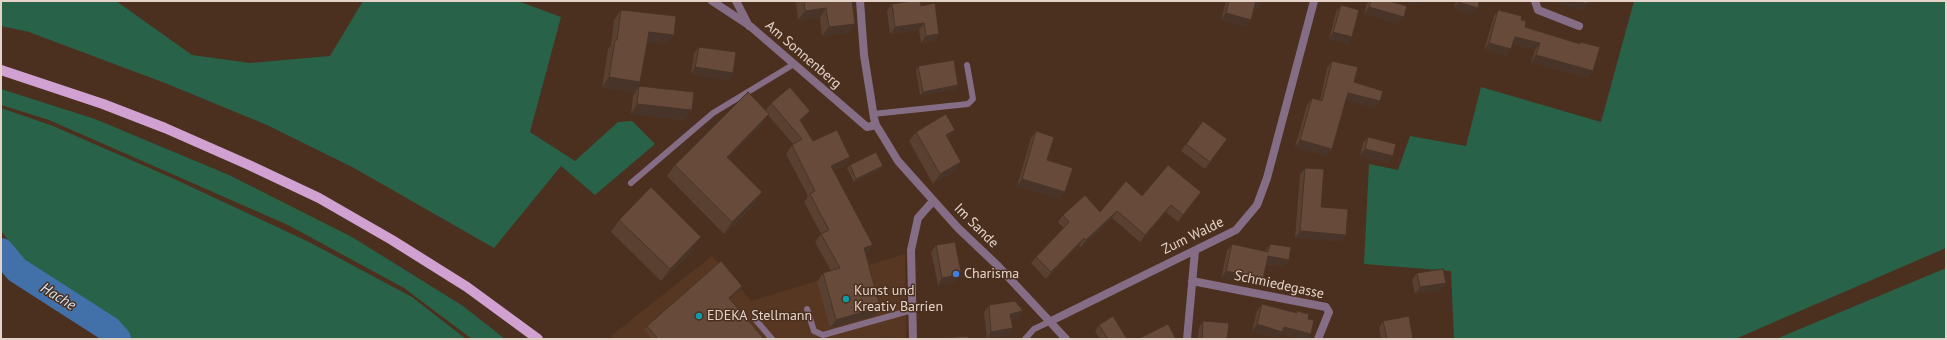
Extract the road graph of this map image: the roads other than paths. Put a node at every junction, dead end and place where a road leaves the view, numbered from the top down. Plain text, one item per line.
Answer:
1 (712, 1) edge
2 (736, 1) edge
3 (860, 1) edge
4 (1314, 1) edge
5 (1535, 1) edge
6 (750, 26) junction
7 (1579, 26) dead end
8 (794, 64) junction
9 (967, 65) dead end
10 (1, 70) edge
11 (873, 114) junction
12 (876, 125) junction
13 (631, 183) dead end
14 (934, 201) junction
15 (1195, 251) junction
16 (1192, 281) junction
17 (808, 309) dead end
18 (912, 310) junction
19 (755, 319) dead end
20 (1051, 321) junction
21 (538, 339) edge
22 (772, 339) edge
23 (913, 339) edge
24 (1025, 339) edge
25 (1066, 339) edge
26 (1187, 339) edge
27 (1318, 339) edge

1 - 6 street, Am Sonnenberg
2 - 6 street
3 - 11 street, Im Sande
4 - 15 street, Zum Walde
5 - 7 street
6 - 8 street, Am Sonnenberg
8 - 12 street, Am Sonnenberg
8 - 13 lane
9 - 11 lane
10 - 21 main road
11 - 12 street, Im Sande
12 - 14 street, Im Sande
14 - 18 street
14 - 20 street, Im Sande
15 - 16 street
15 - 20 street, Zum Walde
16 - 26 street
16 - 27 street, Schmiedegasse
17 - 18 lane
18 - 23 street
19 - 22 lane
20 - 24 lane
20 - 25 street, Im Sande

